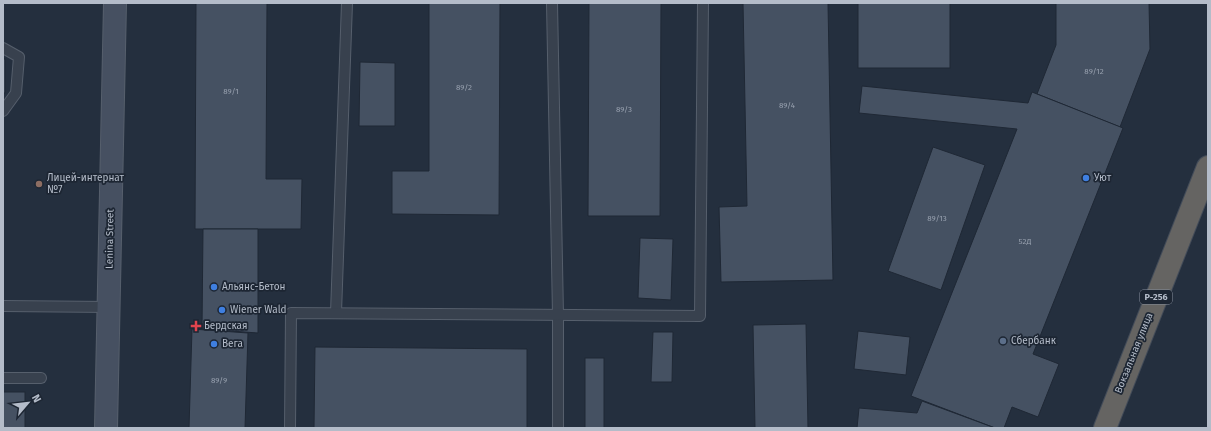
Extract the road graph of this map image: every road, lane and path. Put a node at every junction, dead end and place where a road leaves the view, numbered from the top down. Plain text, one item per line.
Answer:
1 (115, 3) edge
2 (347, 3) edge
3 (552, 3) edge
4 (703, 3) edge
5 (3, 48) edge
6 (3, 111) edge
7 (1208, 167) edge
8 (3, 306) edge
9 (109, 307) junction
10 (336, 313) junction
11 (558, 315) junction
12 (3, 378) edge
13 (41, 378) dead end
14 (106, 428) edge
15 (290, 428) edge
16 (558, 428) edge
17 (1104, 428) edge

1 - 9 main road, Lenina Street
2 - 10 lane
3 - 11 lane
4 - 11 lane
5 - 6 lane
7 - 17 highway, Вокзальная улица / Р-256
8 - 9 lane
9 - 14 main road, Lenina Street
10 - 11 lane
10 - 15 lane
11 - 16 lane
12 - 13 lane

